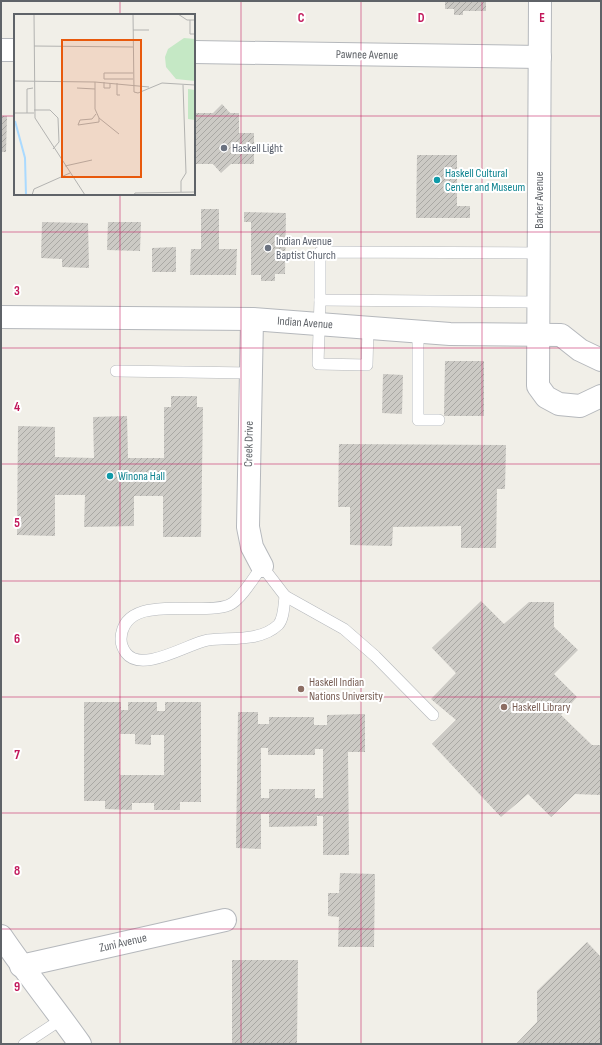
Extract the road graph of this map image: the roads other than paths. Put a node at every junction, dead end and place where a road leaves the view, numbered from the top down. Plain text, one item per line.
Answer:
1 (540, 1) edge
2 (1, 50) edge
3 (14, 50) edge
4 (195, 52) edge
5 (540, 57) junction
6 (539, 253) junction
7 (320, 300) junction
8 (539, 302) junction
9 (1, 317) edge
10 (252, 319) junction
11 (320, 324) junction
12 (368, 328) junction
13 (418, 331) junction
14 (538, 334) junction
15 (601, 360) edge
16 (116, 371) dead end
17 (251, 373) junction
18 (601, 396) edge
19 (439, 420) dead end
20 (262, 566) junction
21 (285, 596) junction
22 (433, 715) dead end
23 (225, 920) dead end
24 (1, 936) edge
25 (21, 966) junction
26 (62, 1019) junction
27 (24, 1044) edge
28 (80, 1044) edge

1 - 5 street, Barker Avenue
2 - 3 street
4 - 5 street, Pawnee Avenue
5 - 6 street, Barker Avenue
6 - 7 lane
6 - 8 street, Barker Avenue
7 - 8 lane
7 - 11 lane
8 - 14 street, Barker Avenue
9 - 10 street, Indian Avenue
10 - 11 street, Indian Avenue
10 - 17 street, Creek Drive
11 - 12 street, Indian Avenue
11 - 12 lane
12 - 13 street, Indian Avenue
13 - 14 street, Indian Avenue
13 - 19 lane
14 - 15 street, Indian Avenue
14 - 18 street, Barker Avenue
16 - 17 lane
17 - 20 street, Creek Drive
20 - 21 lane
20 - 21 lane
21 - 22 lane
23 - 25 street, Zuni Avenue
24 - 25 street
25 - 26 street
26 - 27 lane
26 - 28 street

